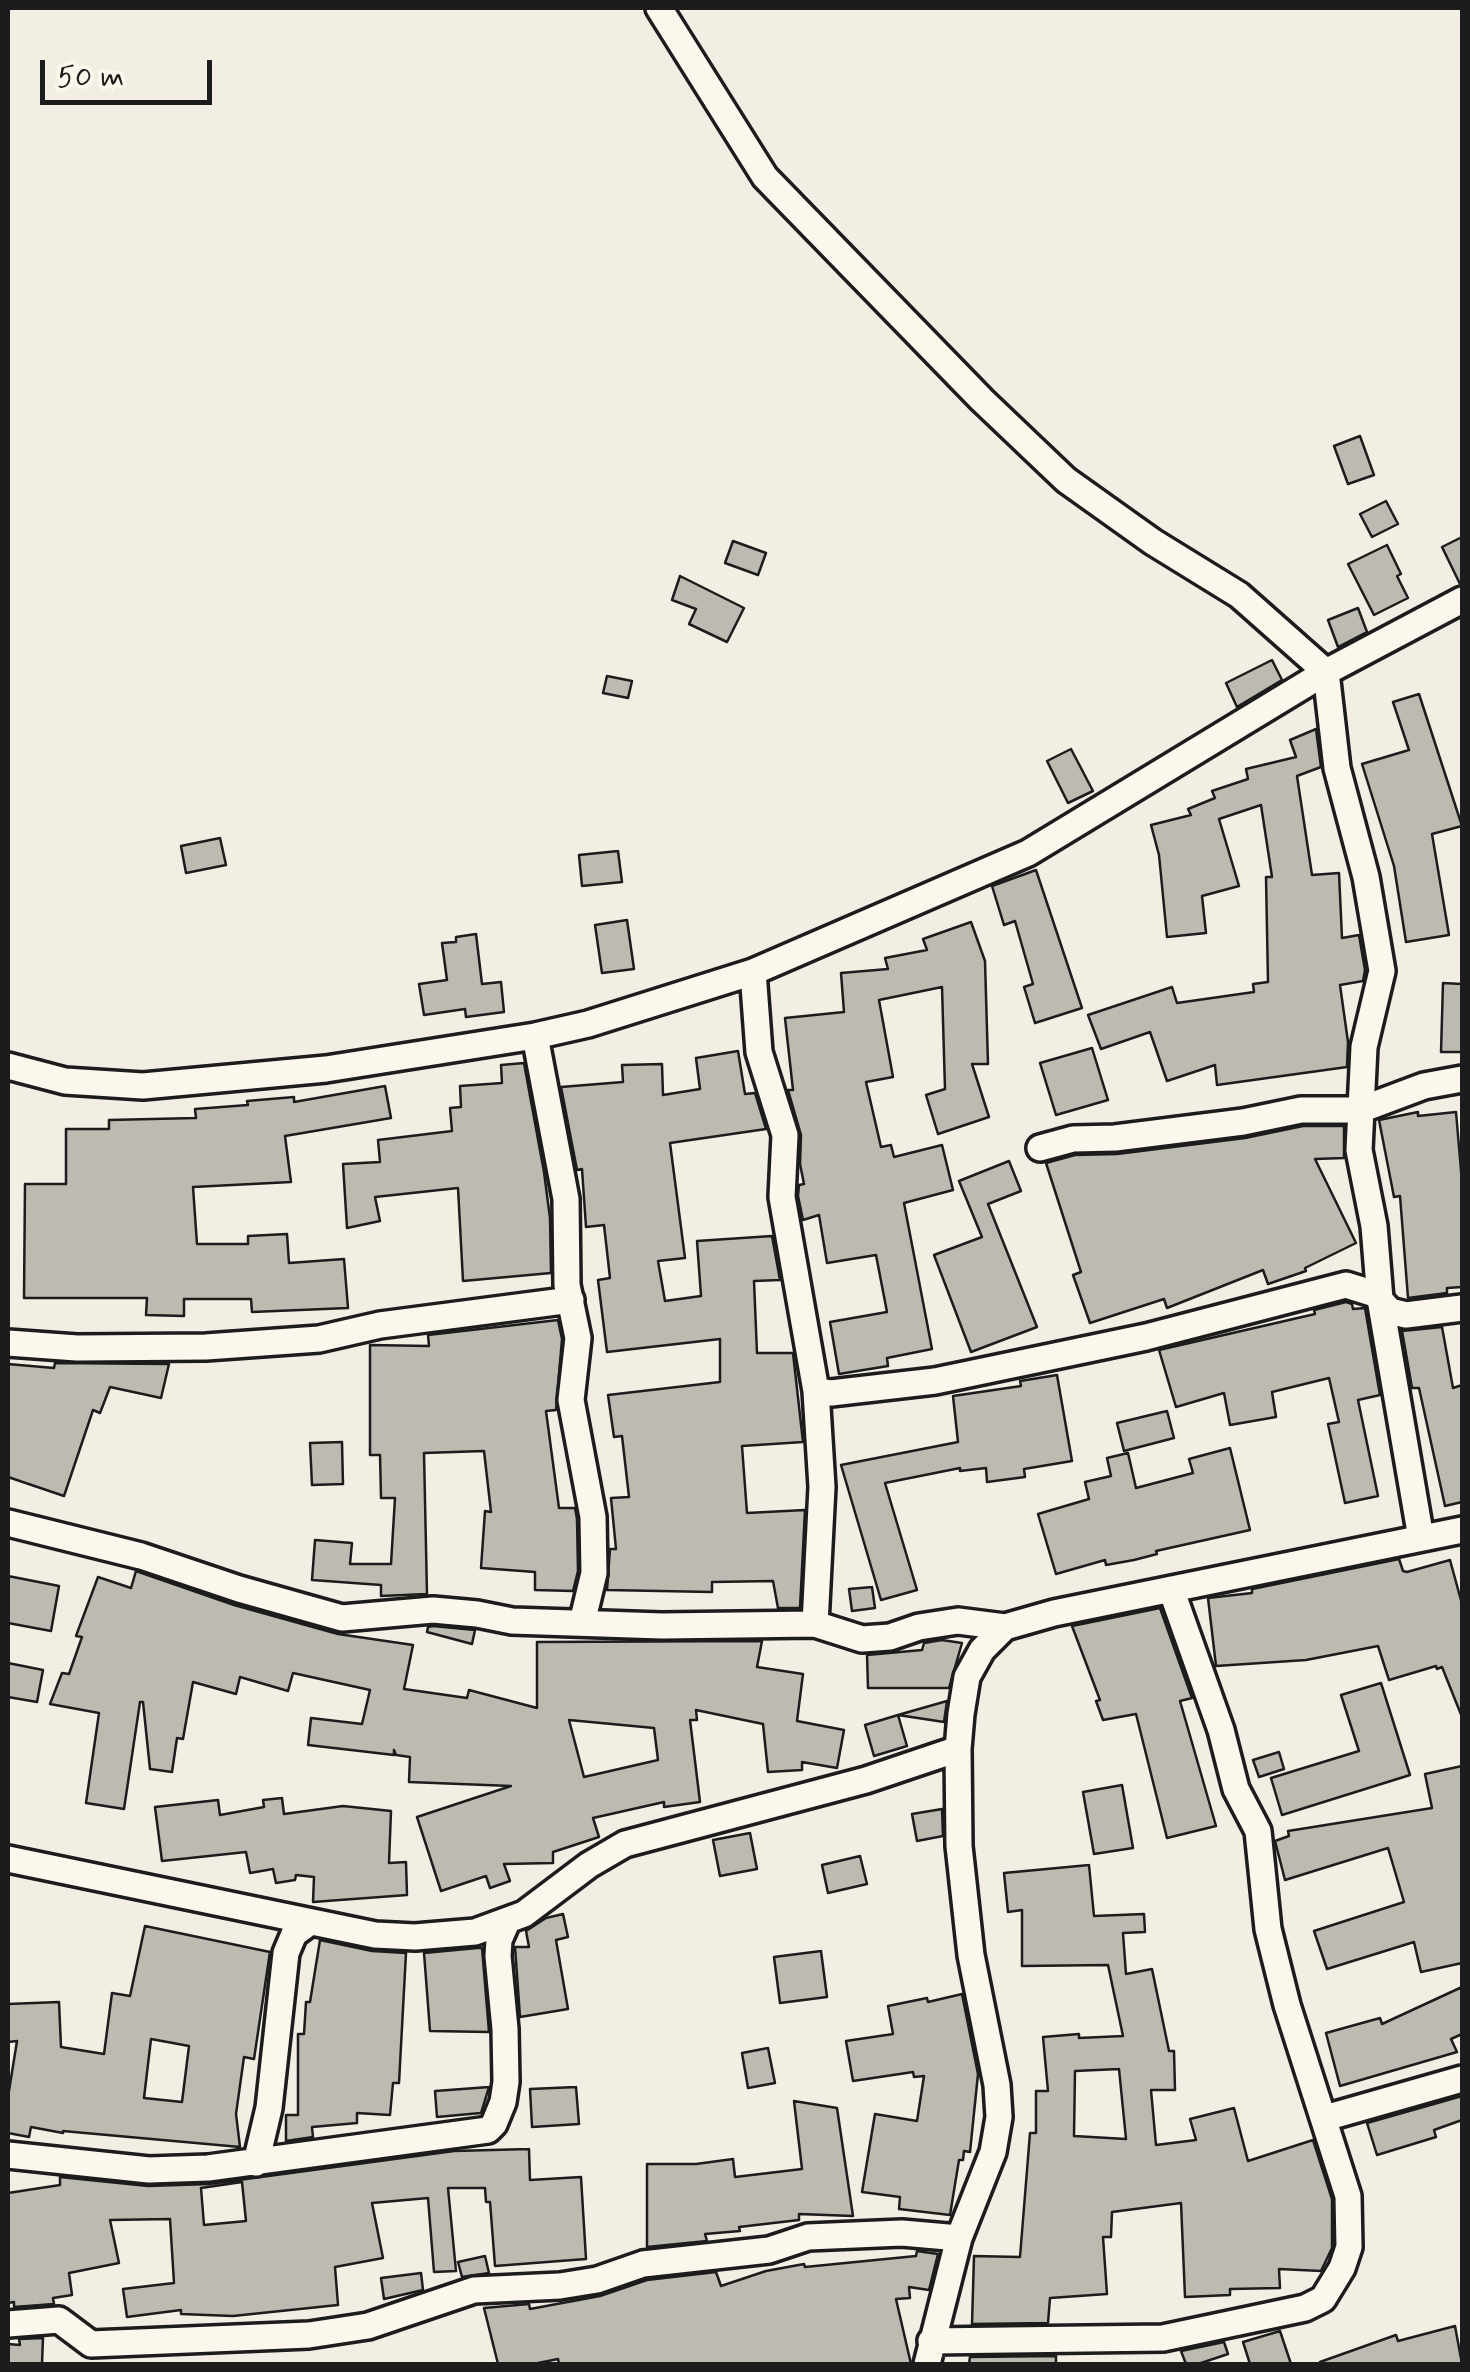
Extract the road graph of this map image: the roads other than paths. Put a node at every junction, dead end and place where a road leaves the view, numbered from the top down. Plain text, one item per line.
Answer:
1 (659, 8) edge
2 (1462, 600) edge
3 (1326, 672) junction
4 (753, 972) junction
5 (535, 1036) junction
6 (8, 1066) edge
7 (1462, 1079) edge
8 (1360, 1110) junction
9 (1040, 1148) dead end
10 (1380, 1299) junction
11 (571, 1300) junction
12 (1462, 1308) edge
13 (8, 1343) edge
14 (816, 1391) junction
15 (8, 1522) edge
16 (1462, 1530) edge
17 (1420, 1538) junction
18 (1172, 1589) junction
19 (582, 1623) junction
20 (815, 1624) junction
21 (1005, 1628) junction
22 (958, 1749) junction
23 (8, 1860) edge
24 (309, 1922) junction
25 (507, 1922) junction
26 (1462, 2080) edge
27 (1324, 2118) junction
28 (8, 2155) edge
29 (256, 2163) junction
30 (958, 2238) junction
31 (8, 2324) edge
32 (929, 2353) edge

1 - 3 street
2 - 3 street
3 - 4 street
3 - 8 street
4 - 5 street
4 - 14 street
5 - 6 street
5 - 11 street
7 - 8 street
8 - 9 street
8 - 10 street
10 - 12 street
10 - 14 street
10 - 17 street
11 - 13 street
11 - 19 street
14 - 20 street
15 - 19 street
16 - 17 street
17 - 18 street
18 - 21 street
18 - 27 street
19 - 20 street
20 - 21 street
21 - 22 street
22 - 25 street
22 - 30 street
23 - 24 street
24 - 25 street
24 - 29 street
25 - 29 street
26 - 27 street
27 - 32 street
28 - 29 street
30 - 31 street
30 - 32 street

